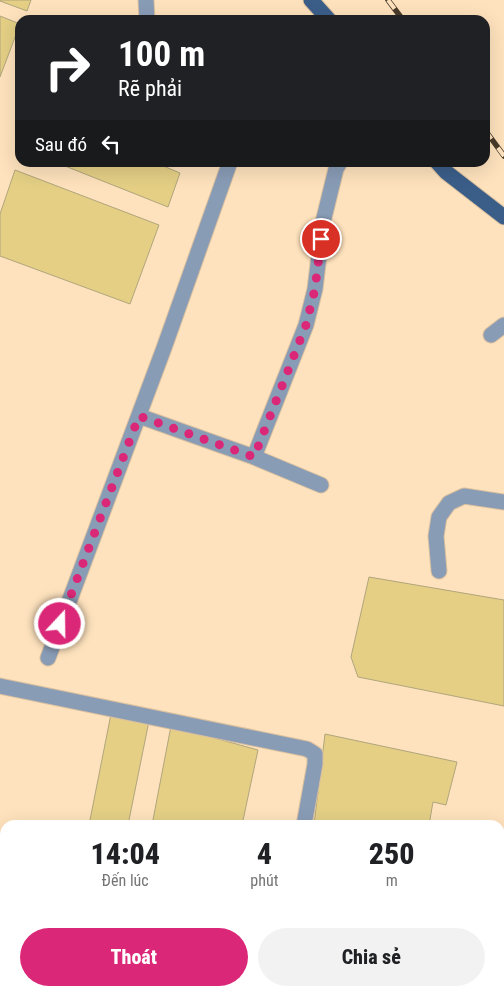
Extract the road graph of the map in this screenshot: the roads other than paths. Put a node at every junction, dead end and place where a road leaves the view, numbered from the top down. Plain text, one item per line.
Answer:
1 (146, 0) edge
2 (311, 0) edge
3 (147, 15) edge
4 (324, 15) edge
5 (228, 167) edge
6 (337, 167) edge
7 (442, 167) edge
8 (504, 217) edge
9 (504, 325) edge
10 (491, 335) dead end
11 (139, 416) junction
12 (254, 457) junction
13 (321, 485) dead end
14 (504, 502) edge
15 (439, 571) dead end
16 (48, 658) dead end
17 (0, 686) edge
18 (305, 820) edge

1 - 3 street
2 - 4 main road
5 - 11 street
6 - 12 street
7 - 8 main road
9 - 10 street
11 - 12 street
11 - 16 street
12 - 13 street
14 - 15 street
17 - 18 street

